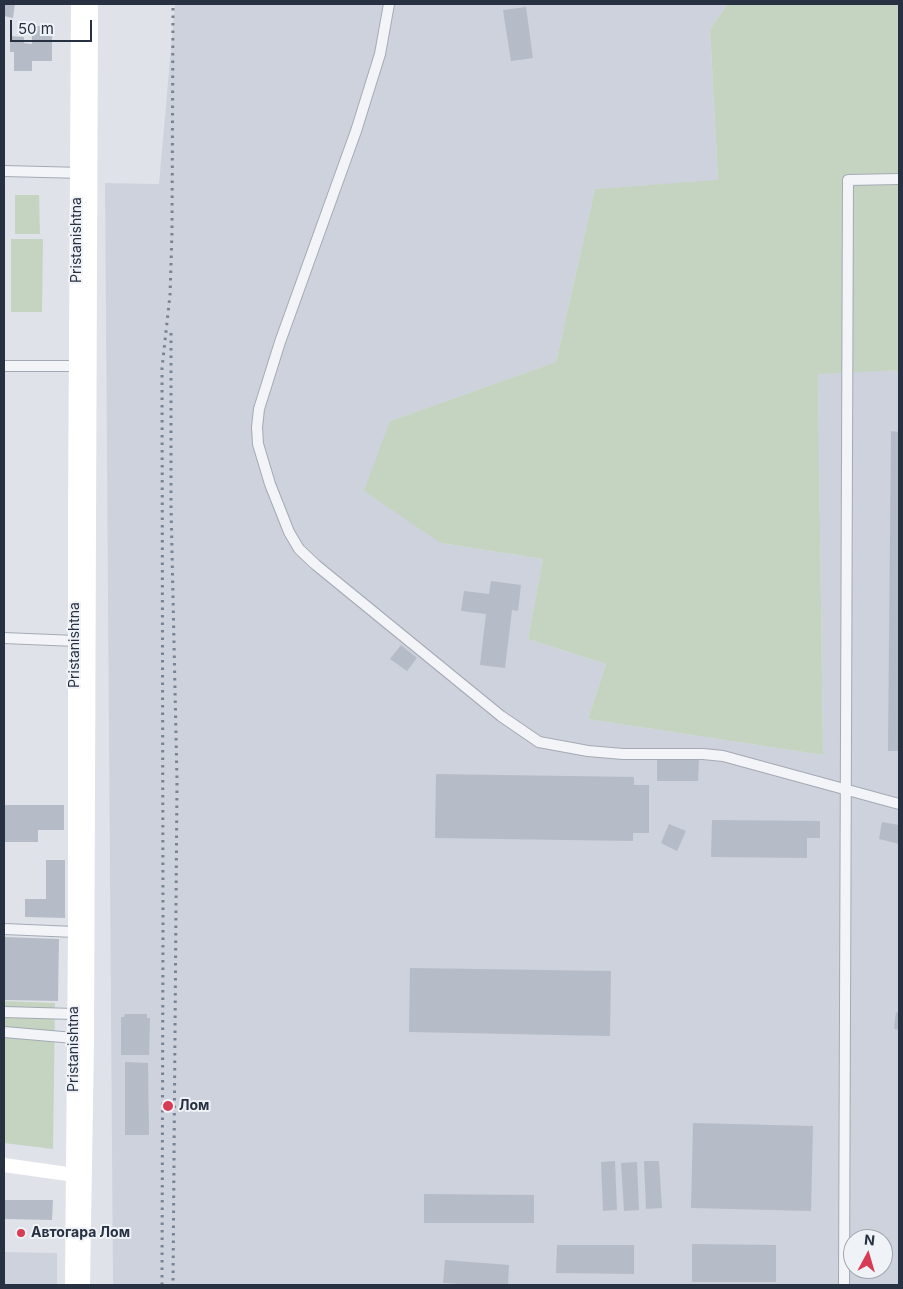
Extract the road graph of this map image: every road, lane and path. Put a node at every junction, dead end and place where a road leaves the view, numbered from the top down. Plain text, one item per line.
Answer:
1 (78, 4) edge
2 (91, 4) edge
3 (389, 4) edge
4 (4, 171) edge
5 (83, 173) junction
6 (899, 179) edge
7 (4, 366) edge
8 (76, 366) junction
9 (4, 638) edge
10 (76, 641) junction
11 (846, 790) junction
12 (899, 804) edge
13 (4, 929) edge
14 (76, 932) junction
15 (4, 1012) edge
16 (74, 1014) junction
17 (4, 1032) edge
18 (74, 1038) junction
19 (4, 1165) edge
20 (79, 1175) junction
21 (72, 1285) edge
22 (83, 1285) edge
23 (844, 1285) edge

1 - 5 main road, Pristanishtna
2 - 5 main road, Pristanishtna
3 - 11 street
4 - 5 street
5 - 8 main road, Pristanishtna
5 - 20 main road, Pristanishtna
6 - 11 street
7 - 8 street
8 - 10 main road, Pristanishtna
9 - 10 street
10 - 14 main road, Pristanishtna
11 - 12 street
11 - 23 street
13 - 14 street
14 - 16 main road, Pristanishtna
15 - 16 street
16 - 18 main road, Pristanishtna
17 - 18 street
18 - 20 main road, Pristanishtna
19 - 20 main road
20 - 21 main road, Pristanishtna
20 - 22 main road, Pristanishtna

